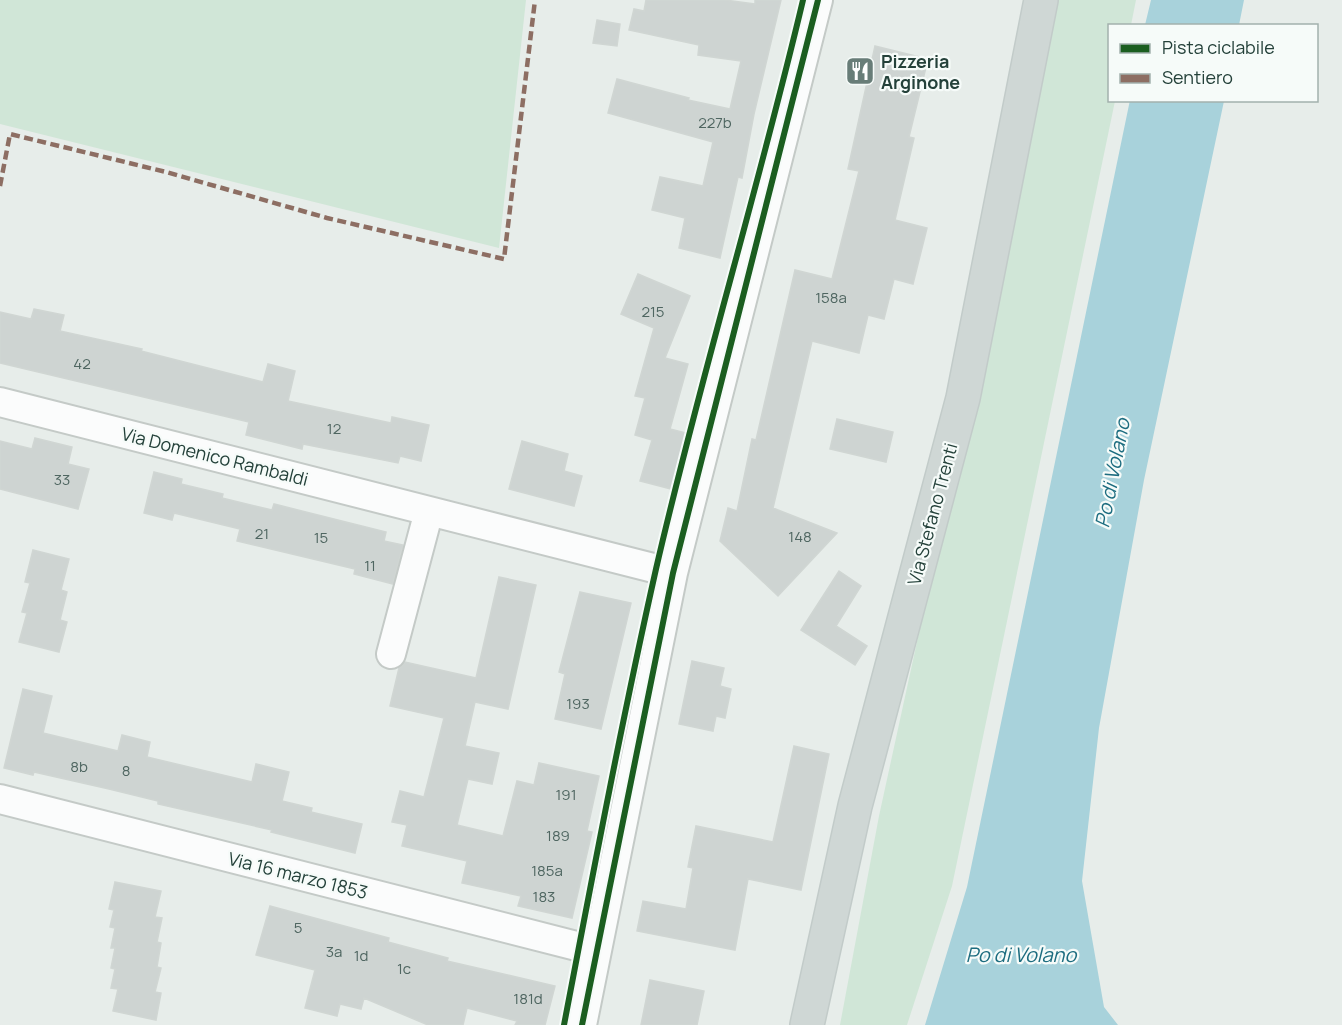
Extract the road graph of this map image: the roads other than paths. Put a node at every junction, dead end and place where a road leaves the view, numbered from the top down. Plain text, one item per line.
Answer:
1 (818, 0) edge
2 (1041, 0) edge
3 (0, 402) edge
4 (429, 511) junction
5 (673, 573) junction
6 (391, 654) dead end
7 (0, 799) edge
8 (596, 951) junction
9 (582, 1025) edge
10 (807, 1025) edge

1 - 5 street
2 - 10 main road, Via Stefano Trenti
3 - 4 street, Via Domenico Rambaldi
4 - 5 street, Via Domenico Rambaldi
4 - 6 street
5 - 8 street
7 - 8 street, Via 16 marzo 1853
8 - 9 street

